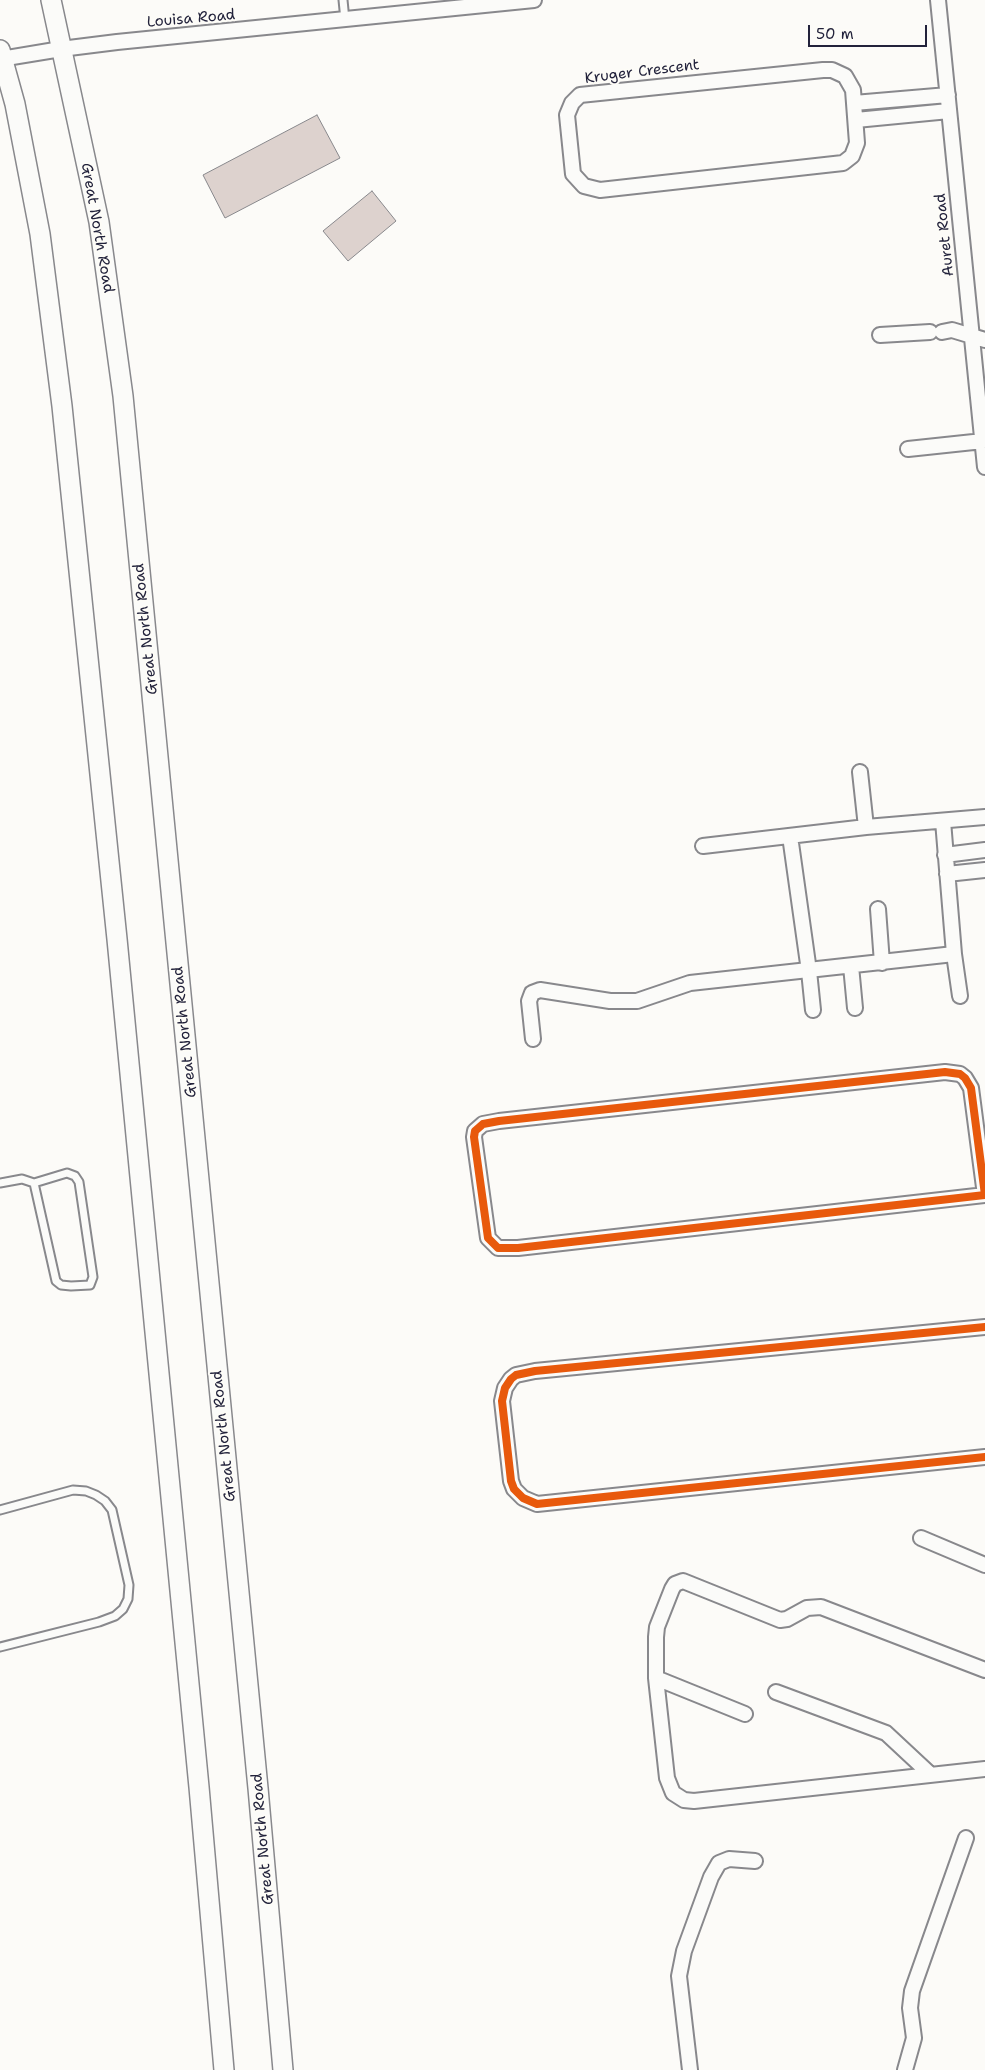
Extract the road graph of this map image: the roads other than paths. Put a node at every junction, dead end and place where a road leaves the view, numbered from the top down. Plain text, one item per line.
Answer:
1 (51, 0) edge
2 (343, 0) edge
3 (534, 0) edge
4 (938, 0) edge
5 (345, 20) junction
6 (61, 49) junction
7 (1, 56) edge
8 (948, 95) junction
9 (854, 103) junction
10 (949, 111) junction
11 (856, 120) junction
12 (880, 335) dead end
13 (979, 338) edge
14 (982, 441) junction
15 (908, 449) dead end
16 (985, 467) edge
17 (860, 772) dead end
18 (985, 817) edge
19 (943, 821) junction
20 (866, 827) junction
21 (790, 836) junction
22 (703, 846) dead end
23 (985, 850) edge
24 (945, 855) junction
25 (985, 870) edge
26 (947, 874) junction
27 (878, 909) dead end
28 (954, 954) junction
29 (882, 963) junction
30 (851, 966) junction
31 (810, 971) junction
32 (960, 996) dead end
33 (855, 1008) dead end
34 (813, 1010) dead end
35 (533, 1039) dead end
36 (0, 1183) edge
37 (34, 1183) junction
38 (985, 1195) edge
39 (985, 1327) edge
40 (985, 1457) edge
41 (0, 1510) edge
42 (921, 1538) dead end
43 (985, 1565) edge
44 (0, 1647) edge
45 (985, 1670) edge
46 (656, 1678) junction
47 (776, 1692) dead end
48 (744, 1714) dead end
49 (985, 1769) edge
50 (930, 1774) junction
51 (966, 1838) dead end
52 (755, 1861) dead end
53 (224, 2070) edge
54 (283, 2070) edge
55 (690, 2070) edge
56 (905, 2070) edge

1 - 6 main road, Great North Road
2 - 5 lane
3 - 5 street, Louisa Road
4 - 8 street, Auret Road
5 - 6 street, Louisa Road
6 - 7 street, Louisa Road
6 - 54 main road, Great North Road
7 - 53 main road
8 - 9 street
8 - 10 street, Auret Road
9 - 11 street, Kruger Crescent
9 - 11 street, Kruger Crescent
10 - 11 street
10 - 13 street, Auret Road
12 - 13 street
13 - 14 street, Auret Road
14 - 15 street
14 - 16 street, Auret Road
17 - 20 street
18 - 19 street
19 - 20 street
19 - 24 street
20 - 21 street
21 - 22 street
21 - 31 street
23 - 24 street
24 - 26 street
25 - 26 street
26 - 28 street
27 - 29 street
28 - 29 street
28 - 32 street
29 - 30 street
30 - 31 street
30 - 33 street
31 - 34 street
31 - 35 street
36 - 37 lane
37 - 37 lane
38 - 38 street
39 - 40 street
41 - 44 lane
42 - 43 street
45 - 46 street
46 - 48 street
46 - 50 street
47 - 50 street
49 - 50 street
51 - 56 street
52 - 55 street

